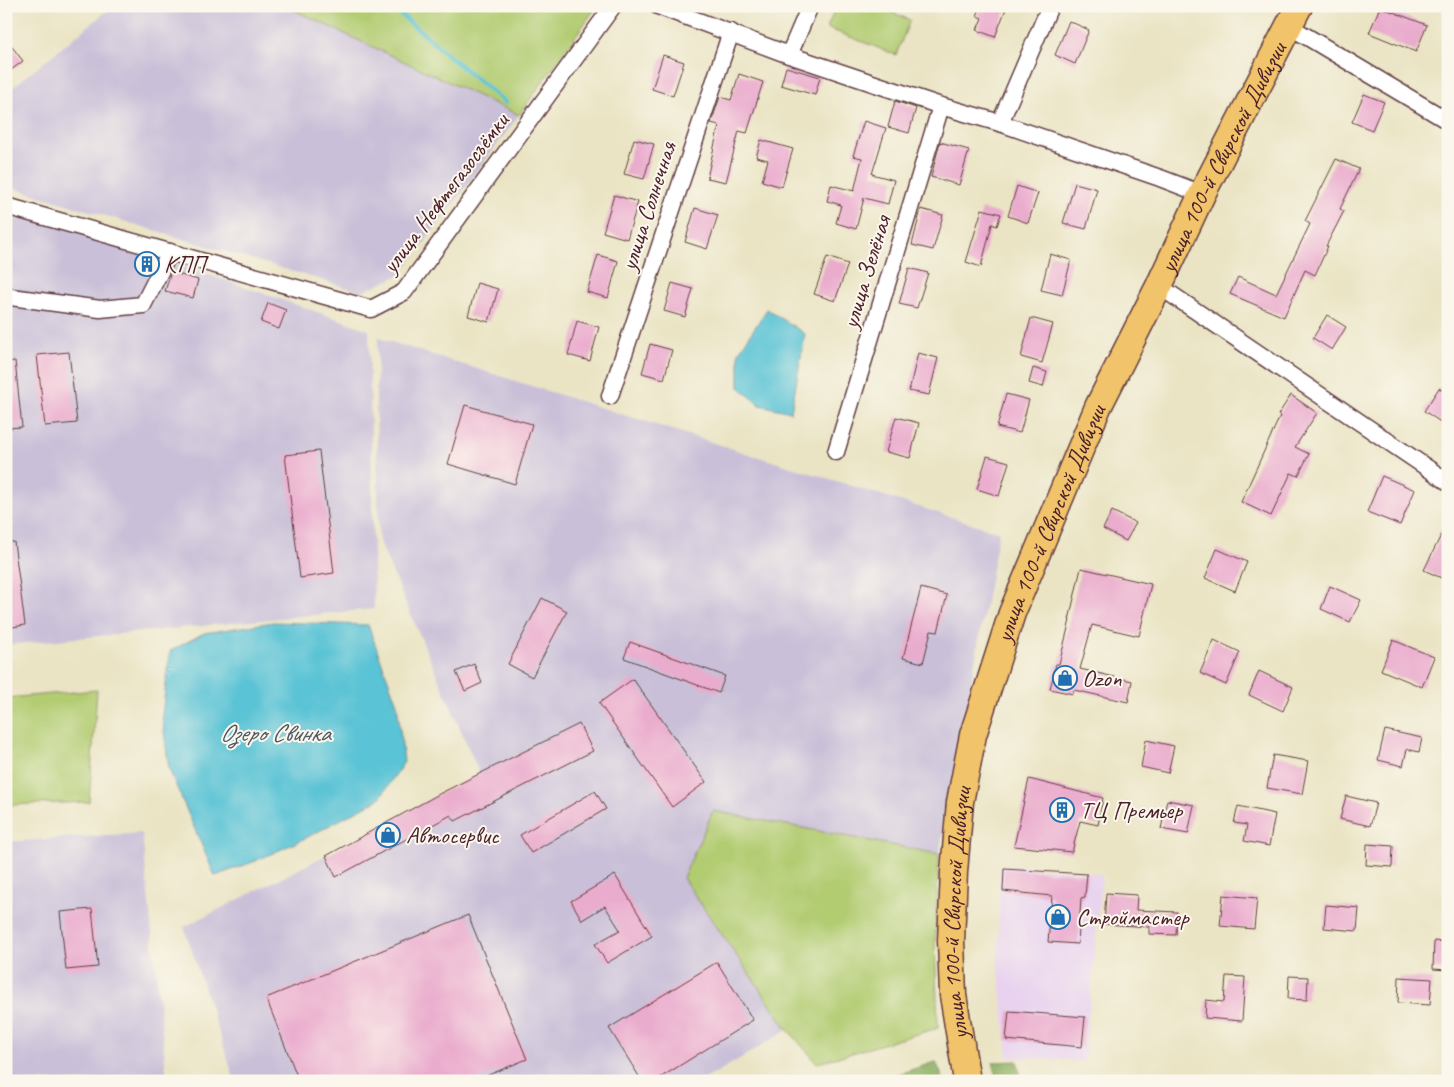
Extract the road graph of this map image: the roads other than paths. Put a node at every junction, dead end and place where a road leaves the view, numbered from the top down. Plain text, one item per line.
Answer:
1 (613, 6) edge
2 (658, 6) edge
3 (810, 6) edge
4 (1050, 6) edge
5 (1294, 16) edge
6 (731, 32) junction
7 (789, 55) junction
8 (941, 106) junction
9 (1448, 121) edge
10 (1000, 123) junction
11 (1202, 194) junction
12 (6, 206) edge
13 (170, 252) junction
14 (1159, 286) junction
15 (11, 297) dead end
16 (610, 396) dead end
17 (836, 452) dead end
18 (1447, 481) edge
19 (967, 1081) edge

1 - 13 street, улица Нефтегазосъёмки
2 - 6 street
3 - 7 street
4 - 10 street
5 - 9 street
5 - 11 main road, улица 100-й Свирской Дивизии
6 - 7 street
6 - 16 street, улица Солнечная
7 - 8 street
8 - 10 street
8 - 17 street, улица Зелёная
10 - 11 street
11 - 14 main road, улица 100-й Свирской Дивизии
12 - 13 street, улица Нефтегазосъёмки
13 - 15 street
14 - 18 street
14 - 19 main road, улица 100-й Свирской Дивизии

